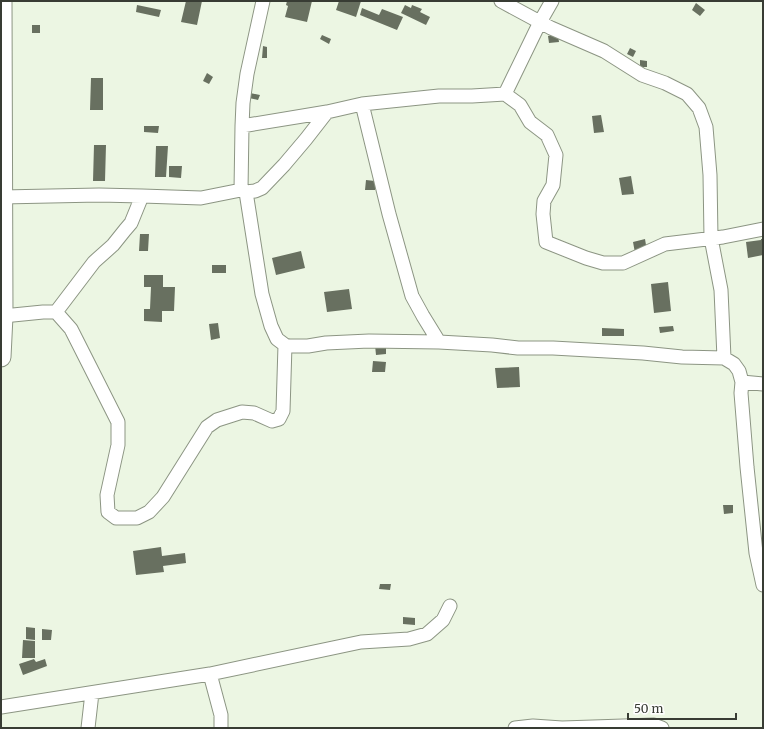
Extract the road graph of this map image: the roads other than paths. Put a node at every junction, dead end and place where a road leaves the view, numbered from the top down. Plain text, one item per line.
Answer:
1 (2, 1) edge
2 (263, 1) edge
3 (500, 1) edge
4 (552, 1) edge
5 (540, 22) junction
6 (505, 94) junction
7 (362, 104) junction
8 (327, 112) junction
9 (242, 126) junction
10 (244, 191) junction
11 (142, 196) junction
12 (2, 197) junction
13 (763, 229) edge
14 (711, 238) junction
15 (56, 312) junction
16 (3, 316) junction
17 (439, 342) junction
18 (285, 345) junction
19 (1, 357) edge
20 (724, 358) junction
21 (742, 382) junction
22 (763, 384) edge
23 (763, 585) edge
24 (450, 606) dead end
25 (210, 674) junction
26 (92, 693) junction
27 (1, 707) edge
28 (88, 728) edge
29 (222, 728) edge
30 (515, 728) edge
31 (662, 728) edge

1 - 12 main road
2 - 9 street
3 - 5 street
4 - 5 street
5 - 6 street
5 - 14 street
6 - 7 street
6 - 14 street
7 - 8 street
7 - 17 street
8 - 9 street
8 - 10 street
9 - 10 street
10 - 11 street
10 - 18 street
11 - 12 street
11 - 15 street
12 - 16 main road
13 - 14 street
14 - 20 street
15 - 16 street
15 - 18 street
16 - 19 main road
17 - 18 street
17 - 20 street
20 - 21 street
21 - 22 street
21 - 23 street
24 - 25 street
25 - 26 street
25 - 29 street
26 - 27 street
26 - 28 street
30 - 31 street

